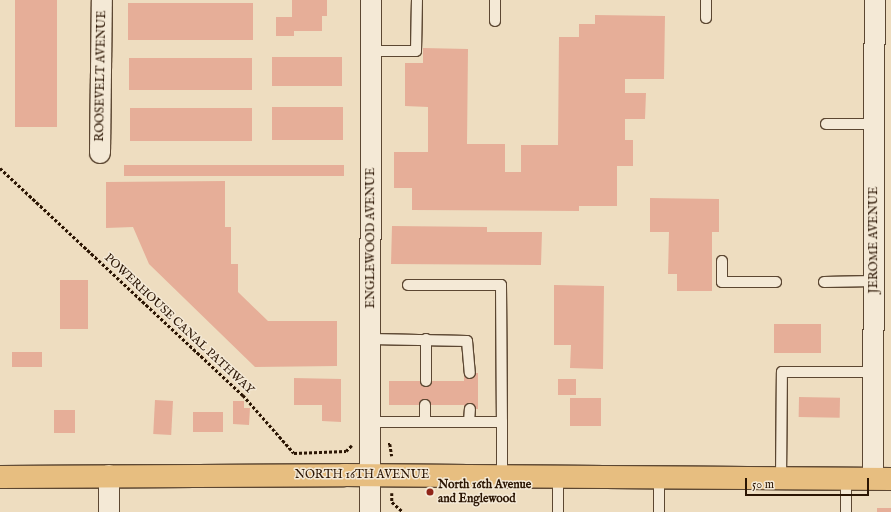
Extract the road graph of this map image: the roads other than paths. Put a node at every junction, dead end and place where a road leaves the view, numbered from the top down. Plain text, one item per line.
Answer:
1 (102, 0) edge
2 (371, 0) edge
3 (417, 0) edge
4 (495, 0) edge
5 (706, 0) edge
6 (875, 0) edge
7 (706, 18) dead end
8 (495, 21) dead end
9 (371, 51) junction
10 (826, 124) dead end
11 (874, 124) junction
12 (100, 153) dead end
13 (722, 261) dead end
14 (874, 281) junction
15 (776, 282) dead end
16 (824, 282) dead end
17 (408, 285) dead end
18 (371, 338) junction
19 (426, 339) junction
20 (874, 372) junction
21 (470, 373) dead end
22 (426, 381) dead end
23 (425, 405) dead end
24 (470, 410) dead end
25 (371, 422) junction
26 (425, 422) junction
27 (469, 422) junction
28 (502, 422) junction
29 (109, 475) junction
30 (370, 475) junction
31 (0, 477) edge
32 (502, 477) junction
33 (558, 478) junction
34 (659, 479) junction
35 (781, 479) junction
36 (846, 479) junction
37 (882, 479) edge
38 (109, 512) edge
39 (370, 512) edge
40 (558, 512) edge
41 (659, 512) edge
42 (846, 512) edge

1 - 12 street, ROOSEVELT AVENUE
2 - 9 street, ENGLEWOOD AVENUE
3 - 9 lane
4 - 8 lane
5 - 7 lane
6 - 11 street, JEROME AVENUE
9 - 18 street, ENGLEWOOD AVENUE
10 - 11 lane
11 - 14 street, JEROME AVENUE
13 - 15 lane
14 - 16 lane
14 - 20 street, JEROME AVENUE
17 - 28 lane
18 - 19 lane
18 - 25 street, ENGLEWOOD AVENUE
19 - 21 lane
19 - 22 lane
20 - 35 lane
20 - 37 street, JEROME AVENUE
23 - 26 lane
24 - 27 lane
25 - 26 lane
25 - 30 street, ENGLEWOOD AVENUE
26 - 27 lane
27 - 28 lane
28 - 32 lane
29 - 30 main road, NORTH 16TH AVENUE
29 - 31 main road, NORTH 16TH AVENUE
29 - 38 street
30 - 32 main road, NORTH 16TH AVENUE
30 - 39 street, ENGLEWOOD AVENUE
32 - 33 main road, NORTH 16TH AVENUE
33 - 34 main road, NORTH 16TH AVENUE
33 - 40 lane
34 - 35 main road, NORTH 16TH AVENUE
34 - 41 lane
35 - 36 main road, NORTH 16TH AVENUE
36 - 37 main road, NORTH 16TH AVENUE
36 - 42 lane

